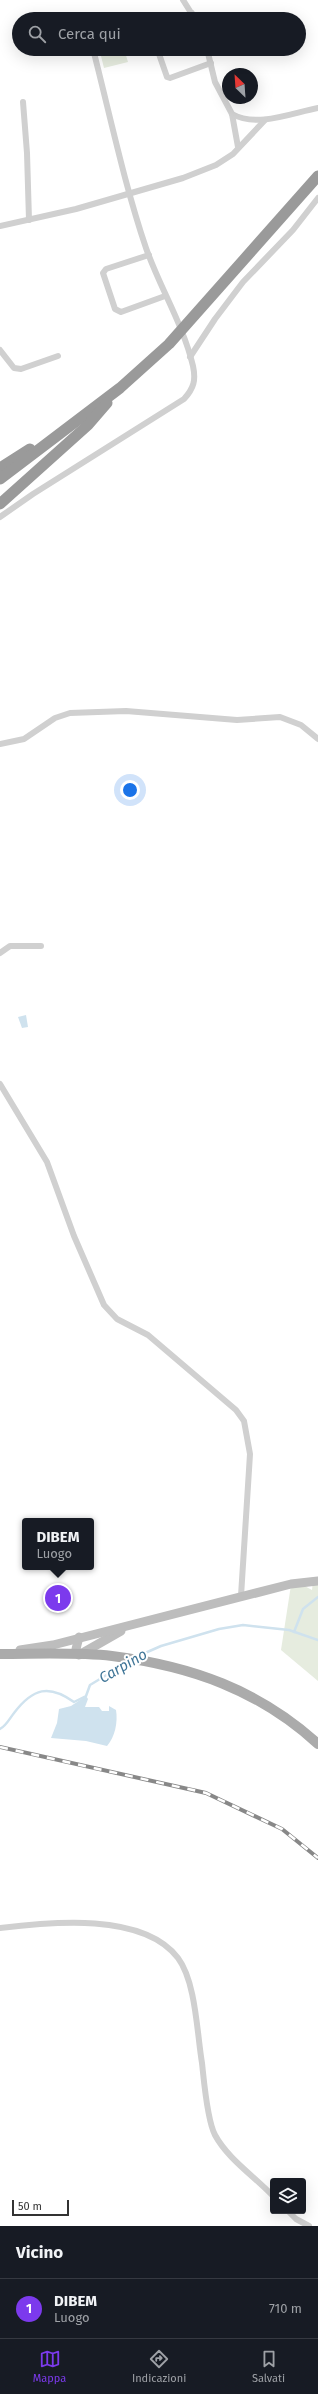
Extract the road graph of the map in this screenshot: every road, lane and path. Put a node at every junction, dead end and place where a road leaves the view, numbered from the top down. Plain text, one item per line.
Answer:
1 (183, 0) edge
2 (190, 12) edge
3 (94, 56) edge
4 (161, 56) edge
5 (208, 56) edge
6 (211, 63) junction
7 (23, 102) dead end
8 (318, 108) edge
9 (232, 114) junction
10 (264, 120) junction
11 (238, 147) junction
12 (318, 176) edge
13 (129, 194) junction
14 (318, 198) edge
15 (29, 220) junction
16 (0, 226) edge
17 (149, 254) junction
18 (165, 296) junction
19 (0, 350) edge
20 (58, 356) dead end
21 (190, 357) junction
22 (120, 388) junction
23 (78, 420) junction
24 (0, 468) edge
25 (0, 479) edge
26 (0, 504) edge
27 (0, 517) edge
28 (318, 739) edge
29 (0, 744) edge
30 (41, 946) dead end
31 (0, 953) edge
32 (0, 1084) edge
33 (318, 1581) edge
34 (241, 1596) junction
35 (137, 1624) junction
36 (79, 1637) junction
37 (108, 1637) junction
38 (0, 1653) edge
39 (79, 1655) junction
40 (112, 1656) junction
41 (318, 1744) edge
42 (0, 1928) edge
43 (270, 2193) edge
44 (291, 2214) edge
45 (296, 2219) junction
46 (298, 2226) edge
47 (309, 2226) edge

1 - 2 street
3 - 13 street
4 - 6 street
5 - 6 street
6 - 9 street
7 - 15 street
8 - 10 street
9 - 10 street
9 - 11 street
10 - 11 street
11 - 13 street
12 - 22 highway
13 - 15 street
13 - 17 street
14 - 21 street
15 - 16 street
17 - 18 street
17 - 18 street
18 - 21 street
19 - 20 street
21 - 27 street
22 - 23 highway
22 - 26 highway
23 - 24 highway
23 - 25 highway
28 - 29 street
30 - 31 street
32 - 34 street
33 - 34 main road
34 - 35 main road
35 - 36 main road
35 - 37 main road
36 - 38 main road
36 - 39 main road
37 - 39 main road
37 - 40 main road
38 - 39 main road
39 - 40 main road
40 - 41 main road
42 - 43 street
44 - 45 street
45 - 46 street
45 - 47 street

